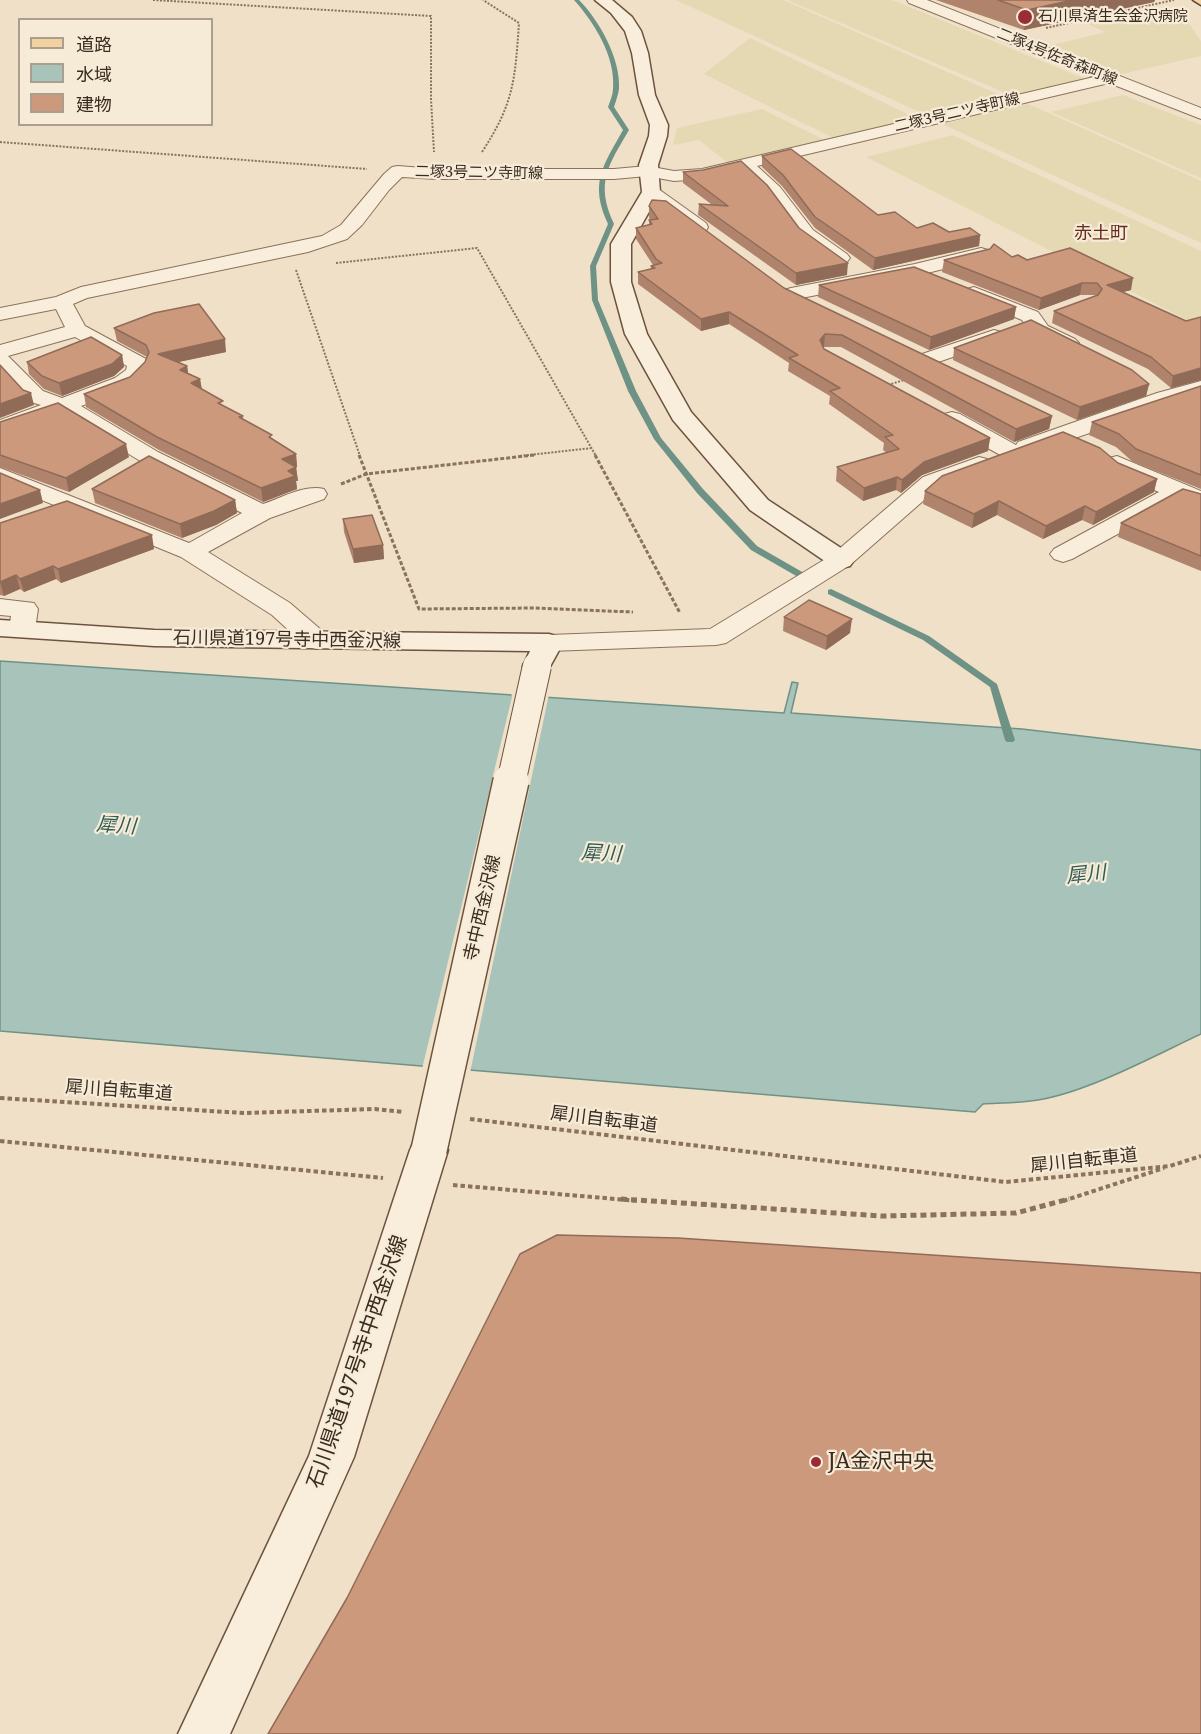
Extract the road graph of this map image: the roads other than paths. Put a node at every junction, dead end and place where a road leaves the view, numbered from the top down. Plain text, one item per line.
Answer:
1 (603, 0) edge
2 (914, 0) edge
3 (1109, 78) junction
4 (1201, 114) edge
5 (743, 163) junction
6 (649, 181) junction
7 (716, 239) edge
8 (981, 254) edge
9 (915, 270) junction
10 (870, 279) junction
11 (772, 280) edge
12 (791, 294) junction
13 (62, 302) junction
14 (823, 310) edge
15 (0, 314) edge
16 (1055, 314) edge
17 (1032, 322) junction
18 (77, 330) junction
19 (906, 350) edge
20 (0, 352) edge
21 (1089, 353) edge
22 (927, 360) junction
23 (0, 361) edge
24 (952, 373) edge
25 (1201, 387) edge
26 (63, 405) junction
27 (930, 407) edge
28 (0, 428) edge
29 (1075, 436) junction
30 (1012, 452) junction
31 (0, 475) edge
32 (100, 486) edge
33 (1178, 491) junction
34 (315, 494) road end
35 (1201, 500) edge
36 (69, 504) junction
37 (261, 513) junction
38 (40, 515) edge
39 (190, 552) junction
40 (1063, 554) dead end
41 (841, 560) junction
42 (0, 607) edge
43 (11, 628) edge
44 (317, 641) junction
45 (543, 655) junction
46 (419, 1148) joint
47 (204, 1734) edge

1 - 6 street
2 - 3 street, 二塚4号佐奇森町線
3 - 4 street, 二塚4号佐奇森町線
3 - 5 street, 二塚3号二ツ寺町線
5 - 6 street, 二塚3号二ツ寺町線
5 - 10 street
6 - 7 street
6 - 13 street, 二塚3号二ツ寺町線
6 - 41 street
8 - 9 street
9 - 10 street
9 - 17 street
10 - 12 street
11 - 12 street
12 - 14 street
13 - 15 street, 二塚3号二ツ寺町線
13 - 18 street
16 - 17 street
17 - 21 street
17 - 22 street
18 - 20 street
18 - 26 street
19 - 22 street
22 - 24 street
23 - 26 street
25 - 29 street
26 - 28 street
26 - 37 street
27 - 30 street
29 - 30 street
29 - 33 street
30 - 41 street
31 - 36 street
32 - 36 street
33 - 35 street
33 - 40 street
34 - 37 street
36 - 38 street
36 - 39 street
37 - 39 street
39 - 44 street
41 - 45 street
42 - 43 street
43 - 44 street, 石川県道197号寺中西金沢線
44 - 45 street, 石川県道197号寺中西金沢線
45 - 46 street, 寺中西金沢線, bridge
46 - 47 street, 石川県道197号寺中西金沢線

